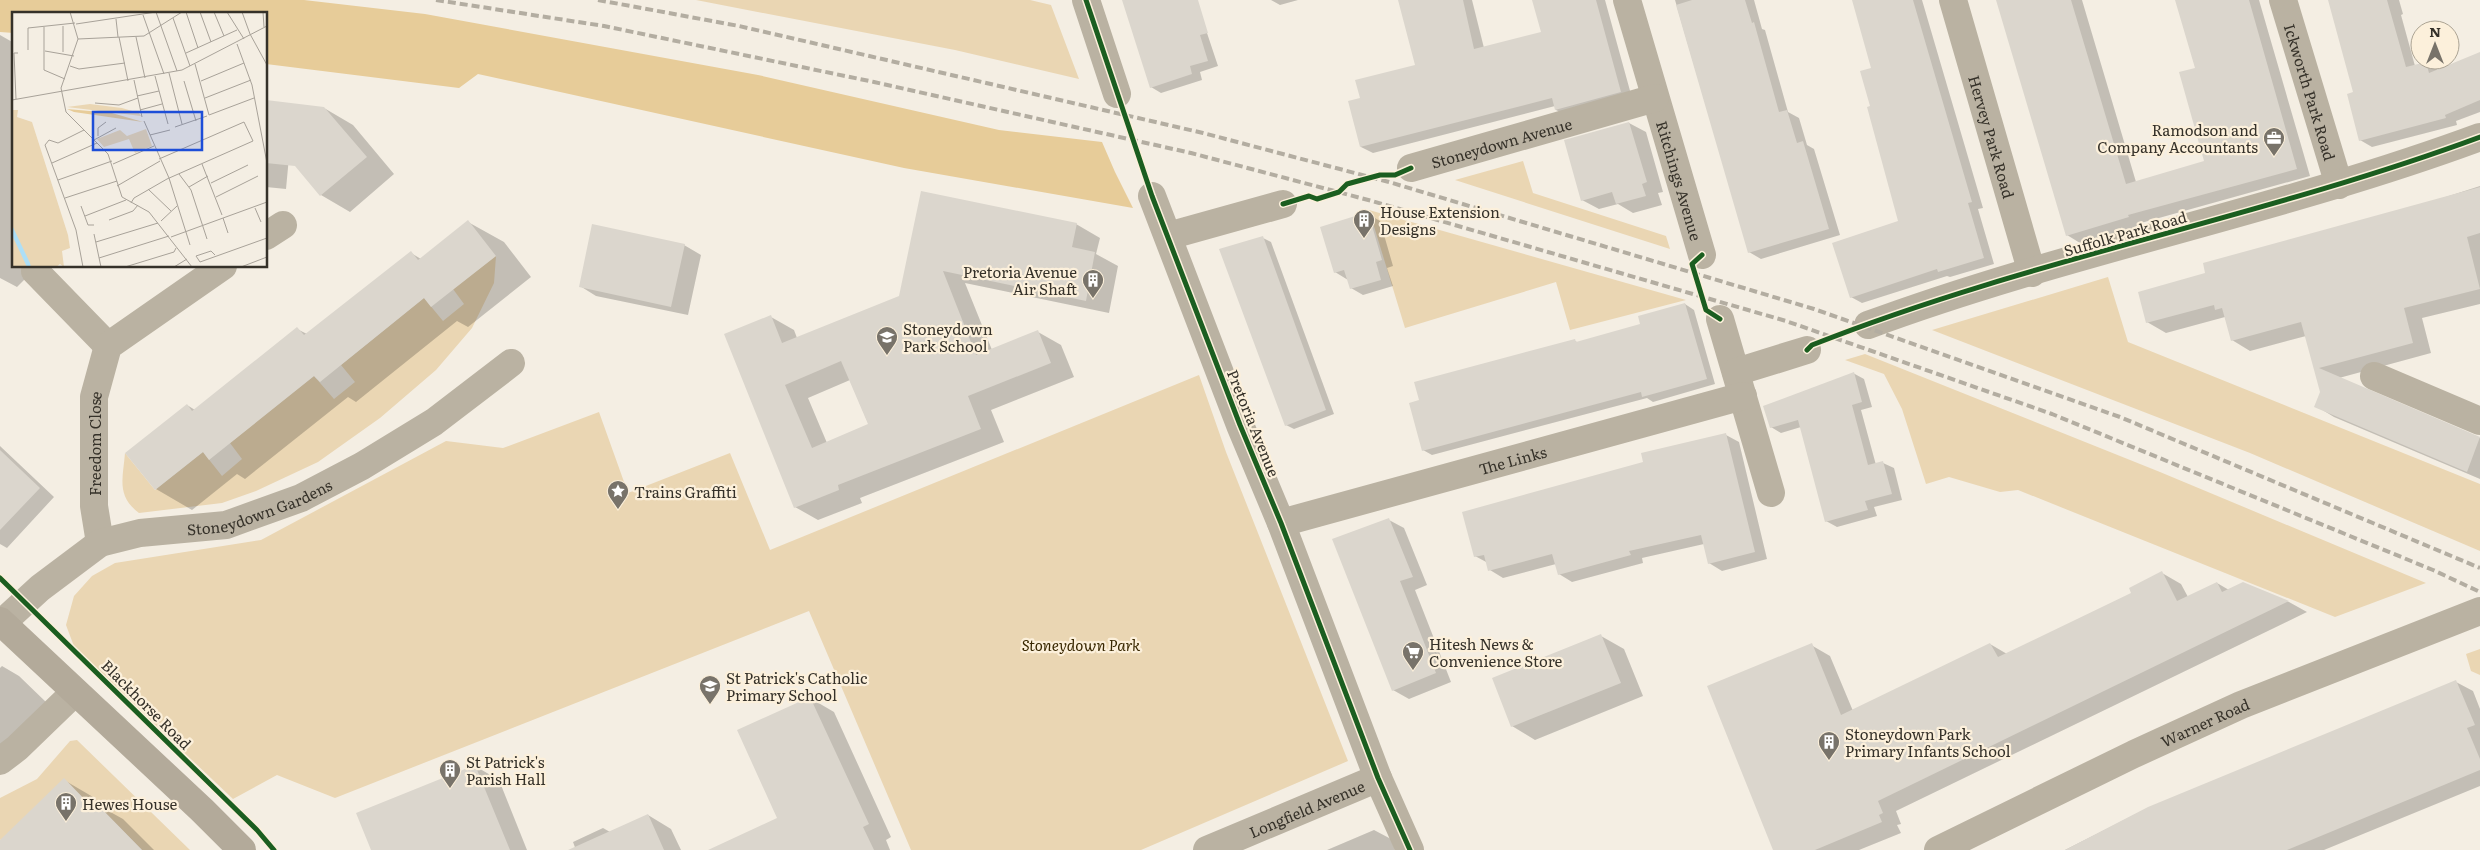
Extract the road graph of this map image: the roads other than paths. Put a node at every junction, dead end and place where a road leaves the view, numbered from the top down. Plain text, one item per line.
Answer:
1 (1086, 0) edge
2 (1627, 0) edge
3 (1953, 0) edge
4 (2283, 0) edge
5 (1116, 94) dead end
6 (1655, 98) junction
7 (2480, 137) edge
8 (1411, 168) dead end
9 (2339, 185) junction
10 (1152, 196) dead end
11 (1282, 204) dead end
12 (1168, 236) junction
13 (1702, 255) dead end
14 (220, 268) edge
15 (35, 271) dead end
16 (2032, 272) junction
17 (1720, 319) dead end
18 (1868, 325) dead end
19 (108, 346) junction
20 (1807, 350) dead end
21 (511, 363) dead end
22 (2374, 376) dead end
23 (1739, 384) junction
24 (2480, 420) edge
25 (1771, 493) dead end
26 (1281, 523) junction
27 (100, 543) junction
28 (2480, 610) edge
29 (1, 622) edge
30 (75, 692) junction
31 (0, 761) edge
32 (1378, 778) junction
33 (242, 850) edge
34 (1207, 850) edge
35 (1410, 850) edge
36 (1938, 850) edge

1 - 5 street
2 - 6 street, Ritchings Avenue
3 - 16 street, Hervey Park Road
4 - 9 street, Ickworth Park Road
6 - 8 street, Stoneydown Avenue
6 - 13 street, Ritchings Avenue
7 - 9 street, Suffolk Park Road
9 - 16 street, Suffolk Park Road
10 - 12 street, Pretoria Avenue
11 - 12 street
12 - 26 street, Pretoria Avenue
14 - 19 street
15 - 19 street
16 - 18 street, Suffolk Park Road
17 - 23 street
19 - 27 street, Freedom Close
20 - 23 street
21 - 27 street, Stoneydown Gardens
22 - 24 street
23 - 25 street
23 - 26 street, The Links
26 - 32 street, Pretoria Avenue
27 - 29 street, Stoneydown Gardens
28 - 36 street, Warner Road
29 - 30 main road
30 - 31 street
30 - 33 main road
32 - 34 street, Longfield Avenue
32 - 35 street, Pretoria Avenue

